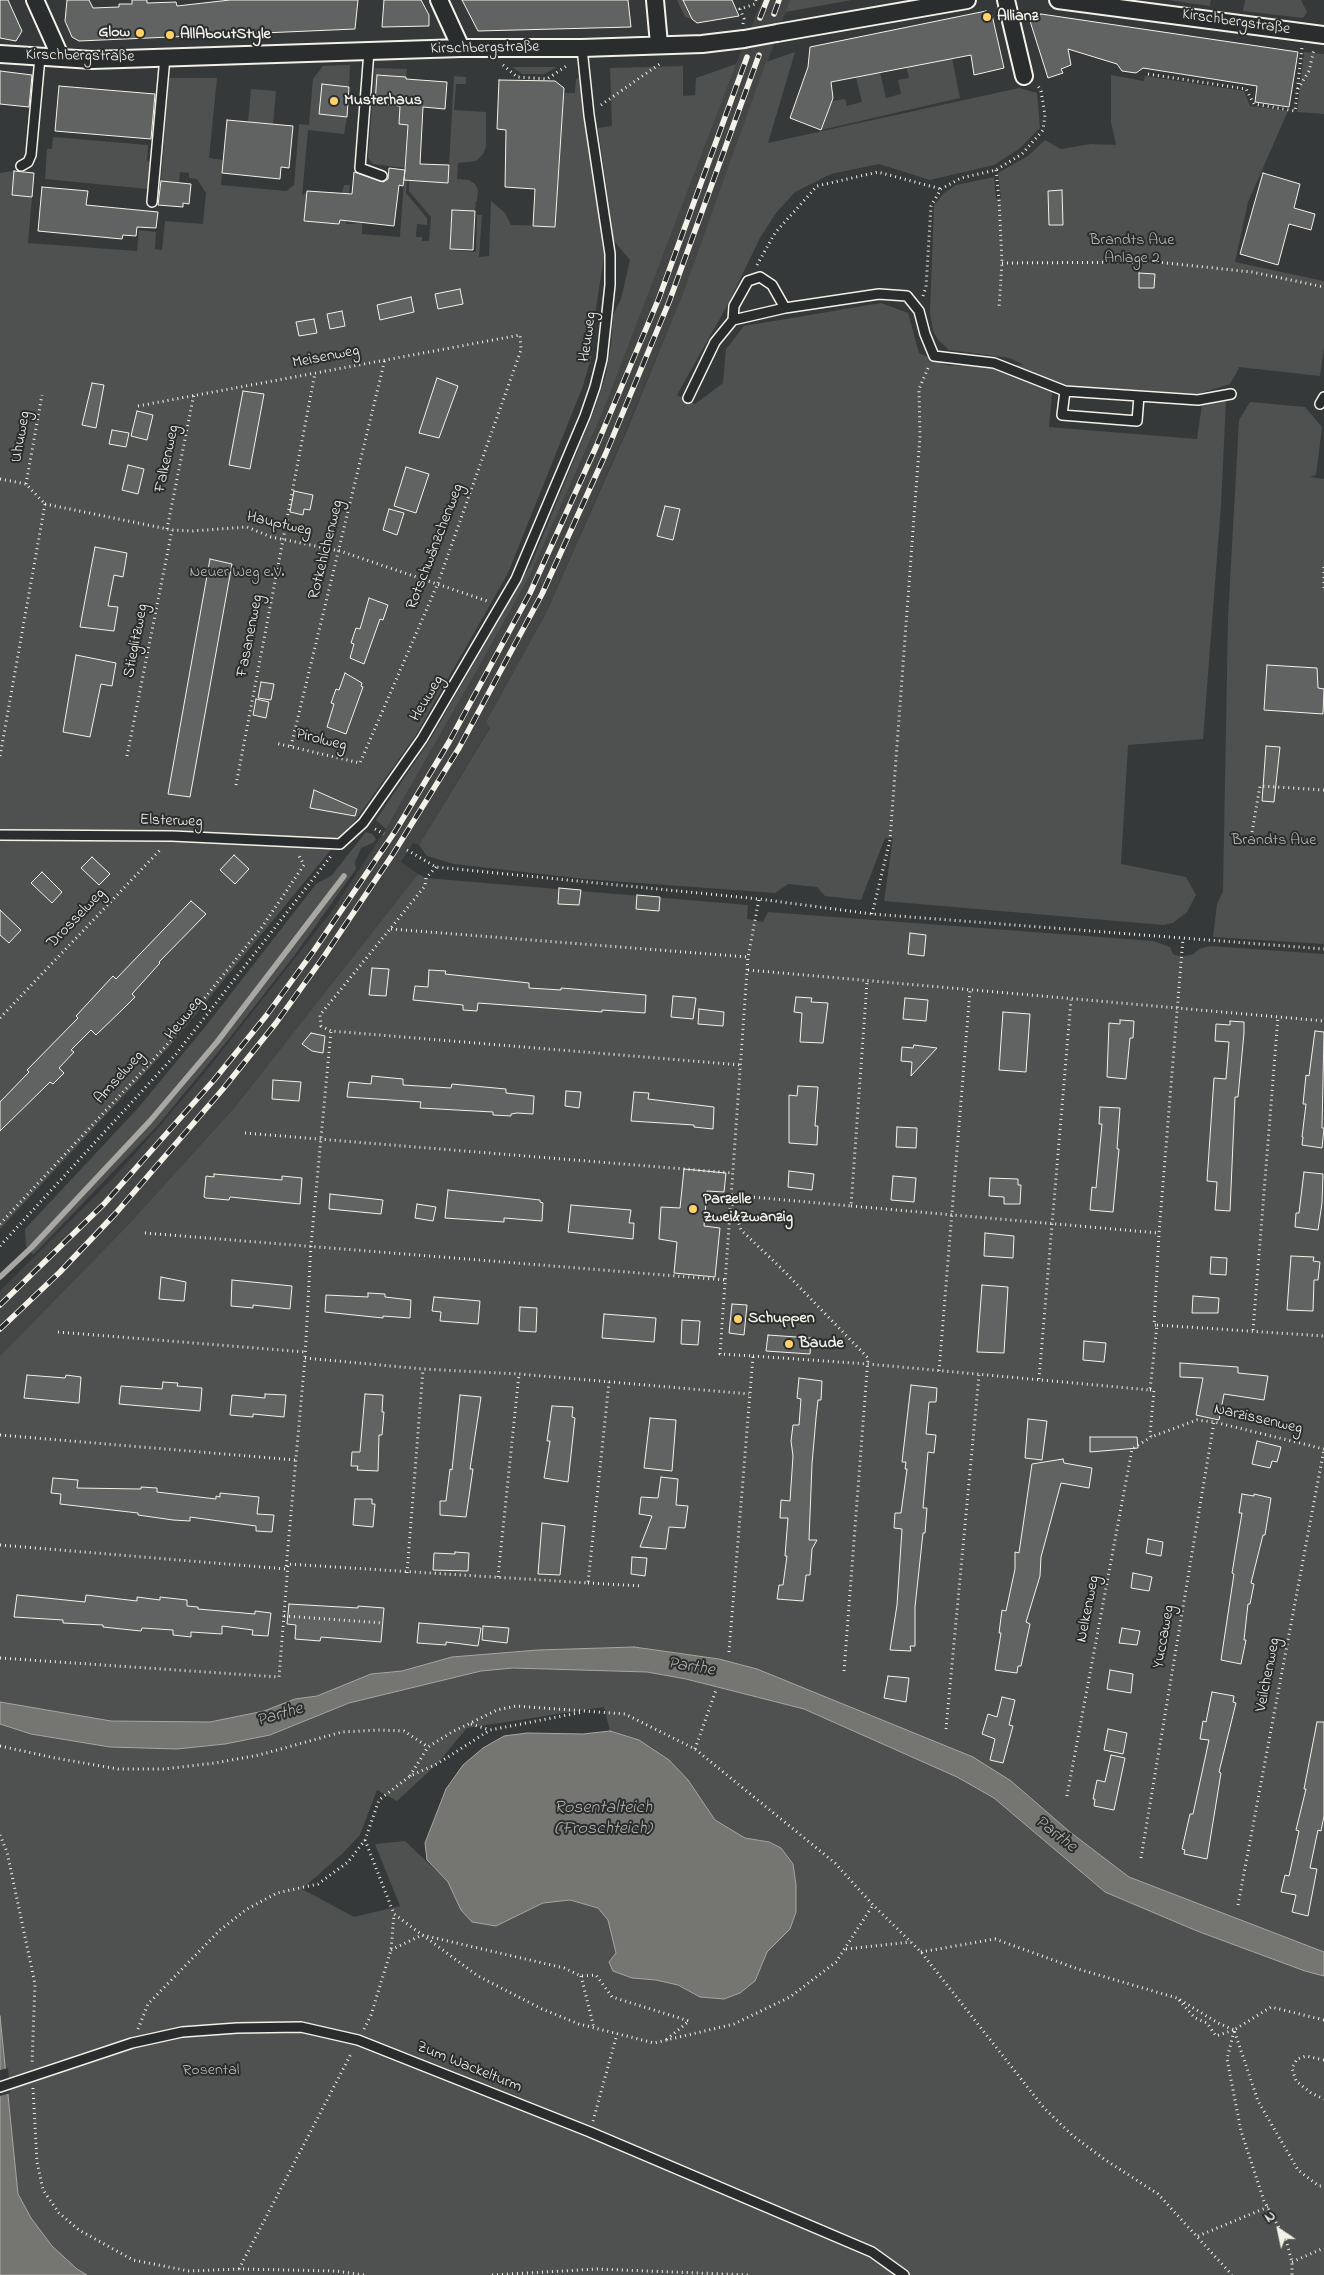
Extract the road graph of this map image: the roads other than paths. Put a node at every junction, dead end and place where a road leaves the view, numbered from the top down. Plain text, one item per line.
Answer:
1 (35, 0) edge
2 (439, 0) edge
3 (655, 0) edge
4 (967, 0) edge
5 (1006, 0) edge
6 (1058, 0) edge
7 (1324, 35) edge
8 (659, 44) junction
9 (461, 48) junction
10 (582, 48) junction
11 (369, 51) junction
12 (0, 54) edge
13 (40, 57) junction
14 (165, 57) junction
15 (61, 58) junction
16 (1024, 76) dead end
17 (21, 166) dead end
18 (382, 176) dead end
19 (152, 202) dead end
20 (785, 308) junction
21 (733, 320) junction
22 (1065, 391) junction
23 (1230, 394) dead end
24 (1139, 396) junction
25 (688, 398) dead end
26 (0, 835) edge
27 (340, 844) joint
28 (0, 2087) edge
29 (904, 2275) edge

1 - 15 street
2 - 9 street
3 - 8 street
4 - 8 street, Kirschbergstraße, bridge
5 - 16 street
6 - 7 street, Kirschbergstraße
8 - 10 street, Kirschbergstraße
9 - 10 street, Kirschbergstraße
9 - 11 street, Kirschbergstraße
10 - 27 lane, Heuweg
11 - 14 street, Kirschbergstraße
11 - 18 lane
12 - 13 street, Kirschbergstraße
13 - 15 street, Kirschbergstraße
13 - 17 lane
14 - 15 street, Kirschbergstraße
14 - 19 lane
20 - 21 lane
20 - 21 lane
20 - 22 lane
21 - 25 lane
22 - 24 lane
22 - 24 lane
23 - 24 lane
26 - 27 lane, Elsterweg
28 - 29 lane, Zum Wackelturm

